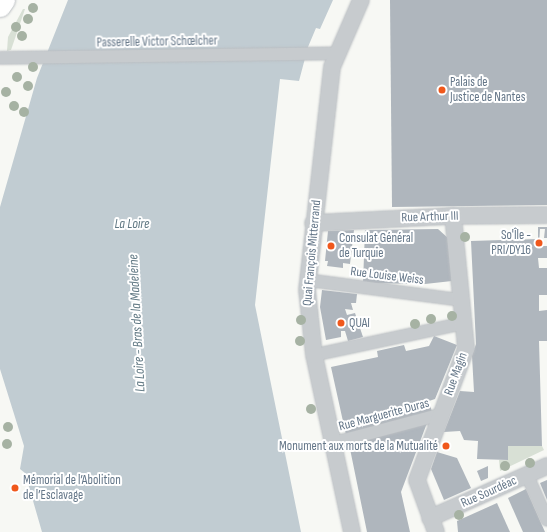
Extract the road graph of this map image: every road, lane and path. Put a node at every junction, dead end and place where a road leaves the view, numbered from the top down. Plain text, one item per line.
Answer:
1 (4, 0) edge
2 (361, 0) edge
3 (0, 6) edge
4 (338, 53) junction
5 (2, 58) edge
6 (547, 215) edge
7 (453, 216) junction
8 (314, 223) junction
9 (308, 280) junction
10 (462, 300) junction
11 (464, 323) junction
12 (314, 355) junction
13 (442, 414) junction
14 (334, 443) junction
15 (547, 466) edge
16 (527, 475) junction
17 (547, 520) edge
18 (433, 525) edge
19 (352, 532) edge

1 - 3 main road
2 - 4 street, Quai François Mitterrand
4 - 5 street, Passerelle Victor Schœlcher
4 - 8 street, Quai François Mitterrand
6 - 7 street, Rue Arthur III
7 - 8 street, Rue Arthur III
7 - 10 street, Rue Magin
8 - 9 street, Quai François Mitterrand
9 - 10 street, Rue Louise Weiss
9 - 12 street, Quai François Mitterrand
10 - 11 street, Rue Magin
11 - 12 street
11 - 13 street, Rue Magin
12 - 14 street, Quai François Mitterrand
13 - 14 street, Rue Marguerite Duras
13 - 18 street, Rue Magin
14 - 19 street, Quai François Mitterrand
15 - 16 street, Rue Sourdéac
16 - 17 street
16 - 18 street, Rue Sourdéac

